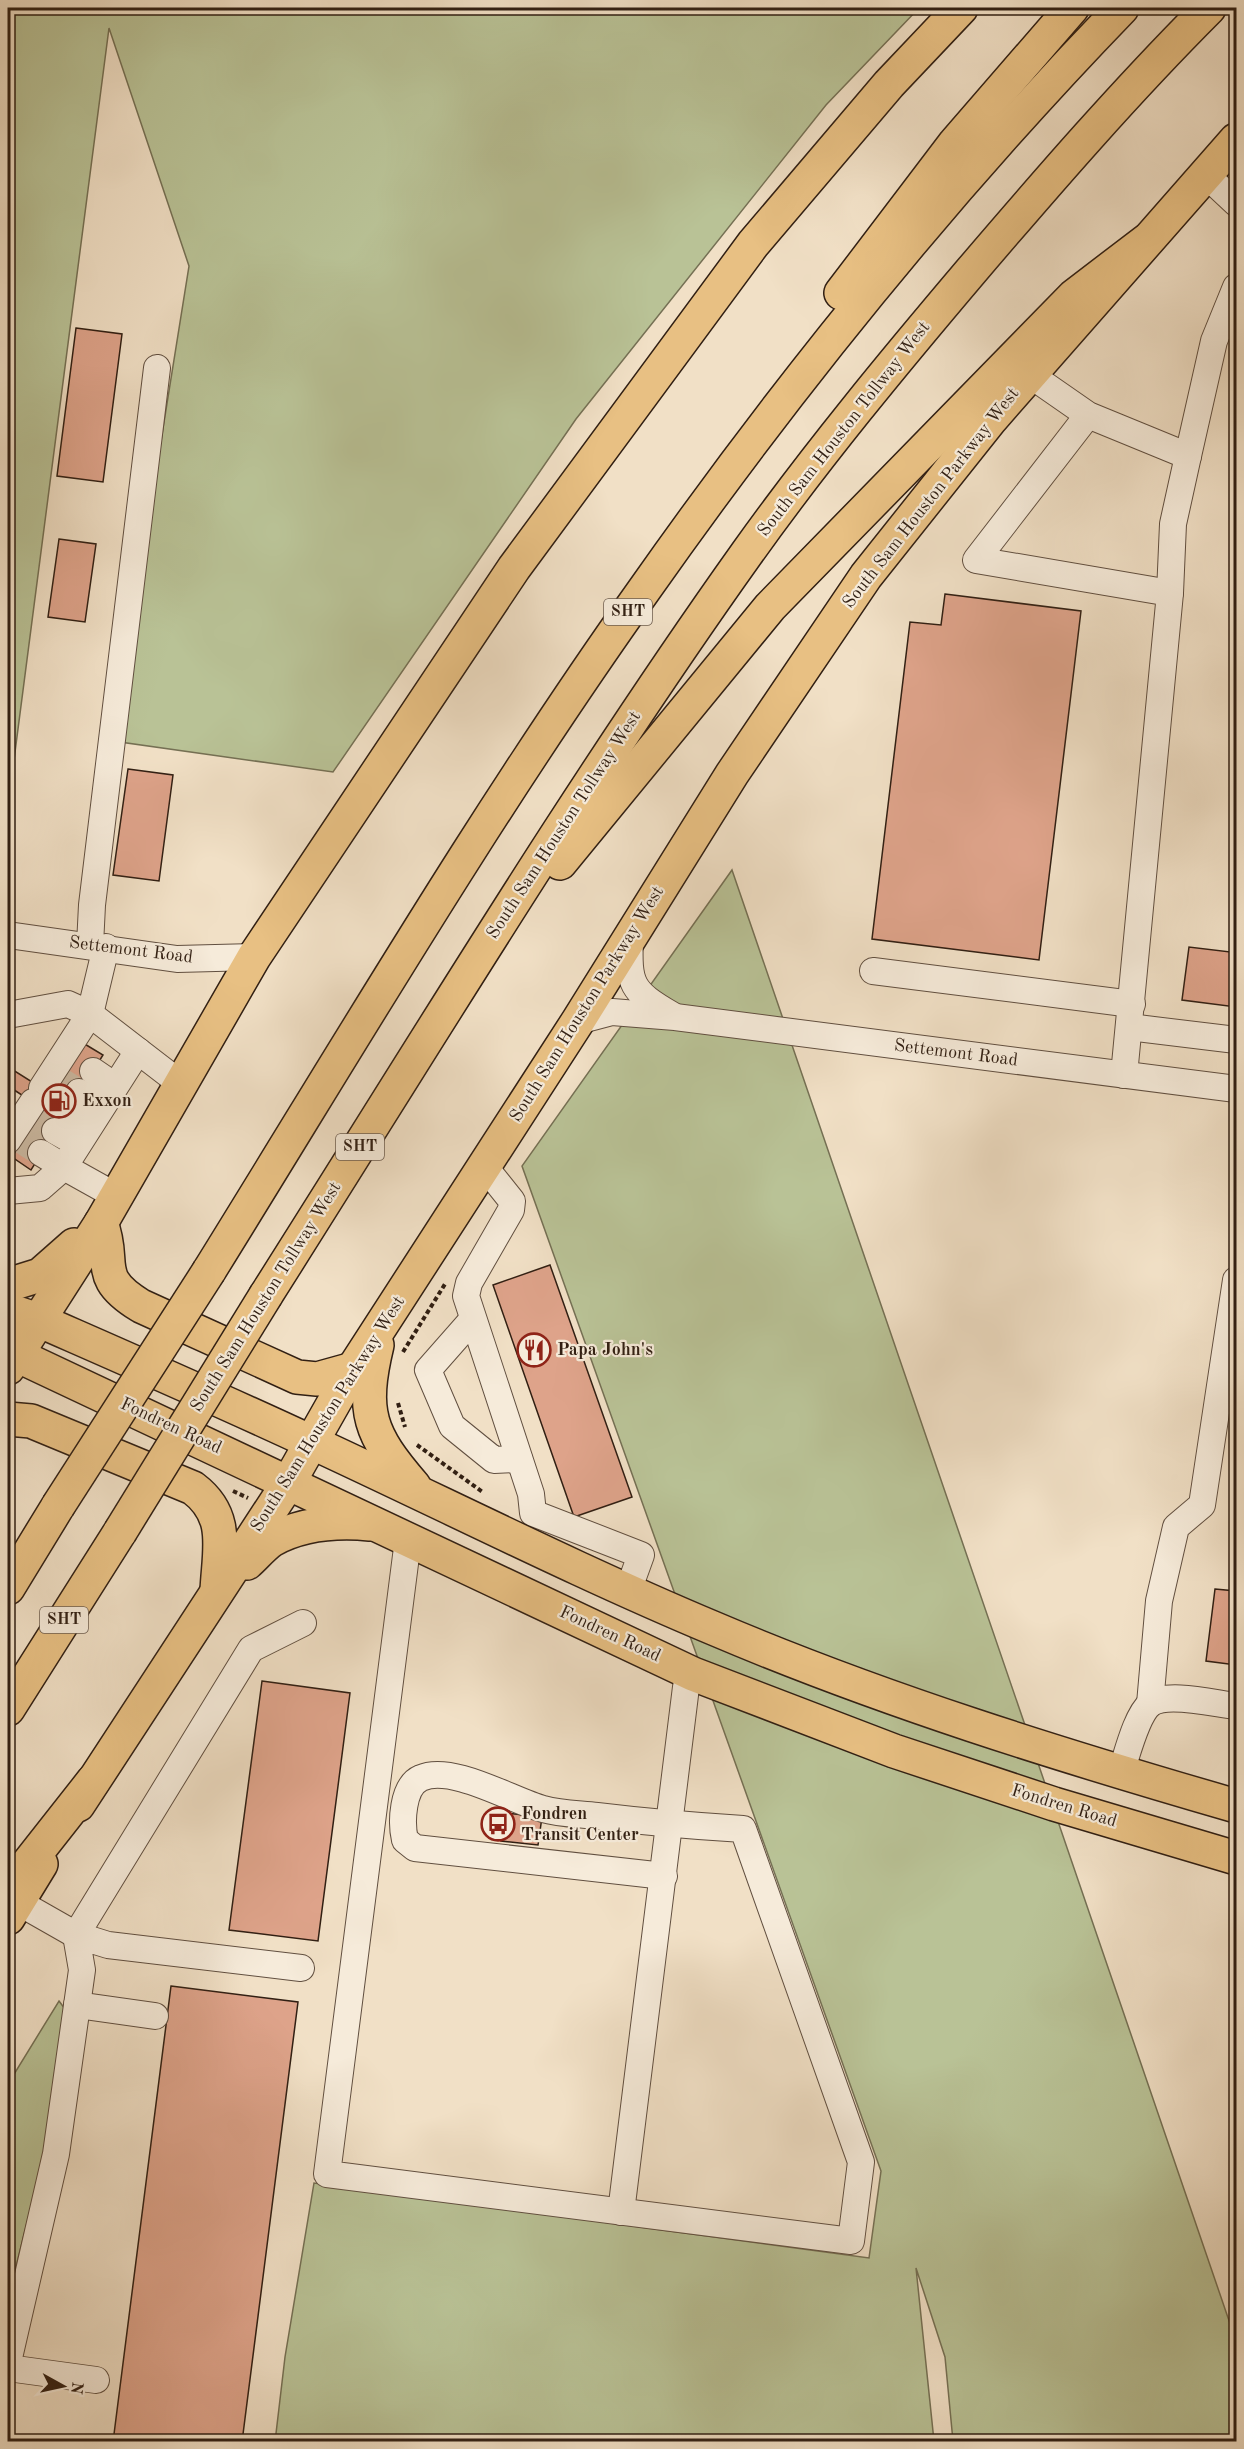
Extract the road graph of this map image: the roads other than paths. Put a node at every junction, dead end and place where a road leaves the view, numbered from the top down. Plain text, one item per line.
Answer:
1 (961, 8) edge
2 (1072, 8) edge
3 (1122, 8) edge
4 (1209, 8) edge
5 (1236, 140) edge
6 (1205, 174) junction
7 (1236, 204) edge
8 (1146, 241) junction
9 (1236, 287) edge
10 (157, 368) dead end
11 (1029, 374) junction
12 (1088, 415) junction
13 (1188, 456) junction
14 (643, 591) junction
15 (1170, 593) junction
16 (8, 936) edge
17 (630, 936) junction
18 (98, 946) junction
19 (255, 957) junction
20 (873, 971) dead end
21 (452, 998) junction
22 (90, 1014) junction
23 (8, 1015) edge
24 (1131, 1016) junction
25 (675, 1017) junction
26 (578, 1021) junction
27 (1236, 1040) edge
28 (138, 1050) junction
29 (1124, 1075) junction
30 (181, 1084) junction
31 (1236, 1089) edge
32 (47, 1104) edge
33 (96, 1116) junction
34 (484, 1166) junction
35 (64, 1167) junction
36 (8, 1191) edge
37 (108, 1209) junction
38 (1236, 1280) edge
39 (8, 1285) edge
40 (8, 1310) edge
41 (38, 1320) junction
42 (472, 1320) junction
43 (382, 1324) junction
44 (10, 1357) edge
45 (353, 1368) junction
46 (8, 1419) edge
47 (311, 1442) junction
48 (519, 1459) junction
49 (289, 1482) junction
50 (421, 1494) junction
51 (375, 1524) junction
52 (525, 1527) junction
53 (408, 1539) junction
54 (8, 1588) edge
55 (217, 1591) junction
56 (303, 1623) dead end
57 (716, 1630) junction
58 (693, 1674) junction
59 (1150, 1704) junction
60 (1236, 1706) edge
61 (8, 1709) edge
62 (1121, 1772) junction
63 (376, 1790) junction
64 (408, 1793) junction
65 (1236, 1806) edge
66 (1105, 1819) junction
67 (670, 1825) junction
68 (1236, 1858) edge
69 (664, 1876) junction
70 (11, 1903) edge
71 (76, 1935) junction
72 (301, 1968) dead end
73 (77, 2005) junction
74 (155, 2016) dead end
75 (621, 2212) junction
76 (8, 2362) edge
77 (8, 2368) edge
78 (96, 2380) dead end

1 - 19 main road
2 - 14 main road
3 - 14 main road, SHT
4 - 21 main road, South Sam Houston Tollway West / SHT
5 - 6 main road, South Sam Houston Parkway West
6 - 7 street
6 - 8 main road, South Sam Houston Parkway West
8 - 11 main road, South Sam Houston Parkway West
8 - 21 main road
9 - 13 street
10 - 18 street
11 - 12 street
11 - 17 main road, South Sam Houston Parkway West
12 - 13 street
12 - 15 street
13 - 15 street
14 - 54 main road, SHT, bridge
15 - 24 street
16 - 18 street, Settemont Road
17 - 25 street, Settemont Road
17 - 26 main road, South Sam Houston Parkway West
18 - 19 street, Settemont Road
18 - 22 street
19 - 30 main road
20 - 24 street
21 - 61 main road, South Sam Houston Tollway West / SHT, bridge
22 - 23 street
22 - 28 street
22 - 32 street
24 - 27 street
24 - 29 street
25 - 26 street, Settemont Road
25 - 29 street, Settemont Road
26 - 34 main road, South Sam Houston Parkway West
28 - 30 street
28 - 33 street
29 - 31 street, Settemont Road
30 - 37 main road
32 - 33 street
32 - 33 street
32 - 35 street
33 - 35 street
34 - 42 street
34 - 43 main road, South Sam Houston Parkway West
35 - 36 street
35 - 37 street
37 - 39 main road
37 - 41 main road
37 - 45 main road
38 - 59 street
40 - 41 main road
41 - 44 main road
41 - 47 main road
42 - 48 street
42 - 48 street
43 - 45 main road, South Sam Houston Parkway West
43 - 50 main road
44 - 49 main road, Fondren Road
45 - 47 main road, South Sam Houston Parkway West
46 - 55 main road
47 - 49 main road, South Sam Houston Parkway West
47 - 50 main road
48 - 52 street
49 - 51 main road, Fondren Road
49 - 55 main road, South Sam Houston Parkway West
50 - 52 main road
51 - 53 main road, Fondren Road
51 - 55 main road
52 - 57 main road
53 - 58 main road, Fondren Road
53 - 63 street
55 - 70 main road, South Sam Houston Parkway West
56 - 71 street
57 - 58 main road
57 - 62 main road
58 - 66 main road, Fondren Road
58 - 67 street
59 - 60 street
59 - 62 street
62 - 65 main road
62 - 66 main road
63 - 64 street
63 - 75 street
64 - 67 street
64 - 69 street
66 - 68 main road, Fondren Road
67 - 69 street
67 - 75 street
69 - 75 street
70 - 71 street
71 - 72 street
71 - 73 street
73 - 74 street
73 - 76 street
77 - 78 street

